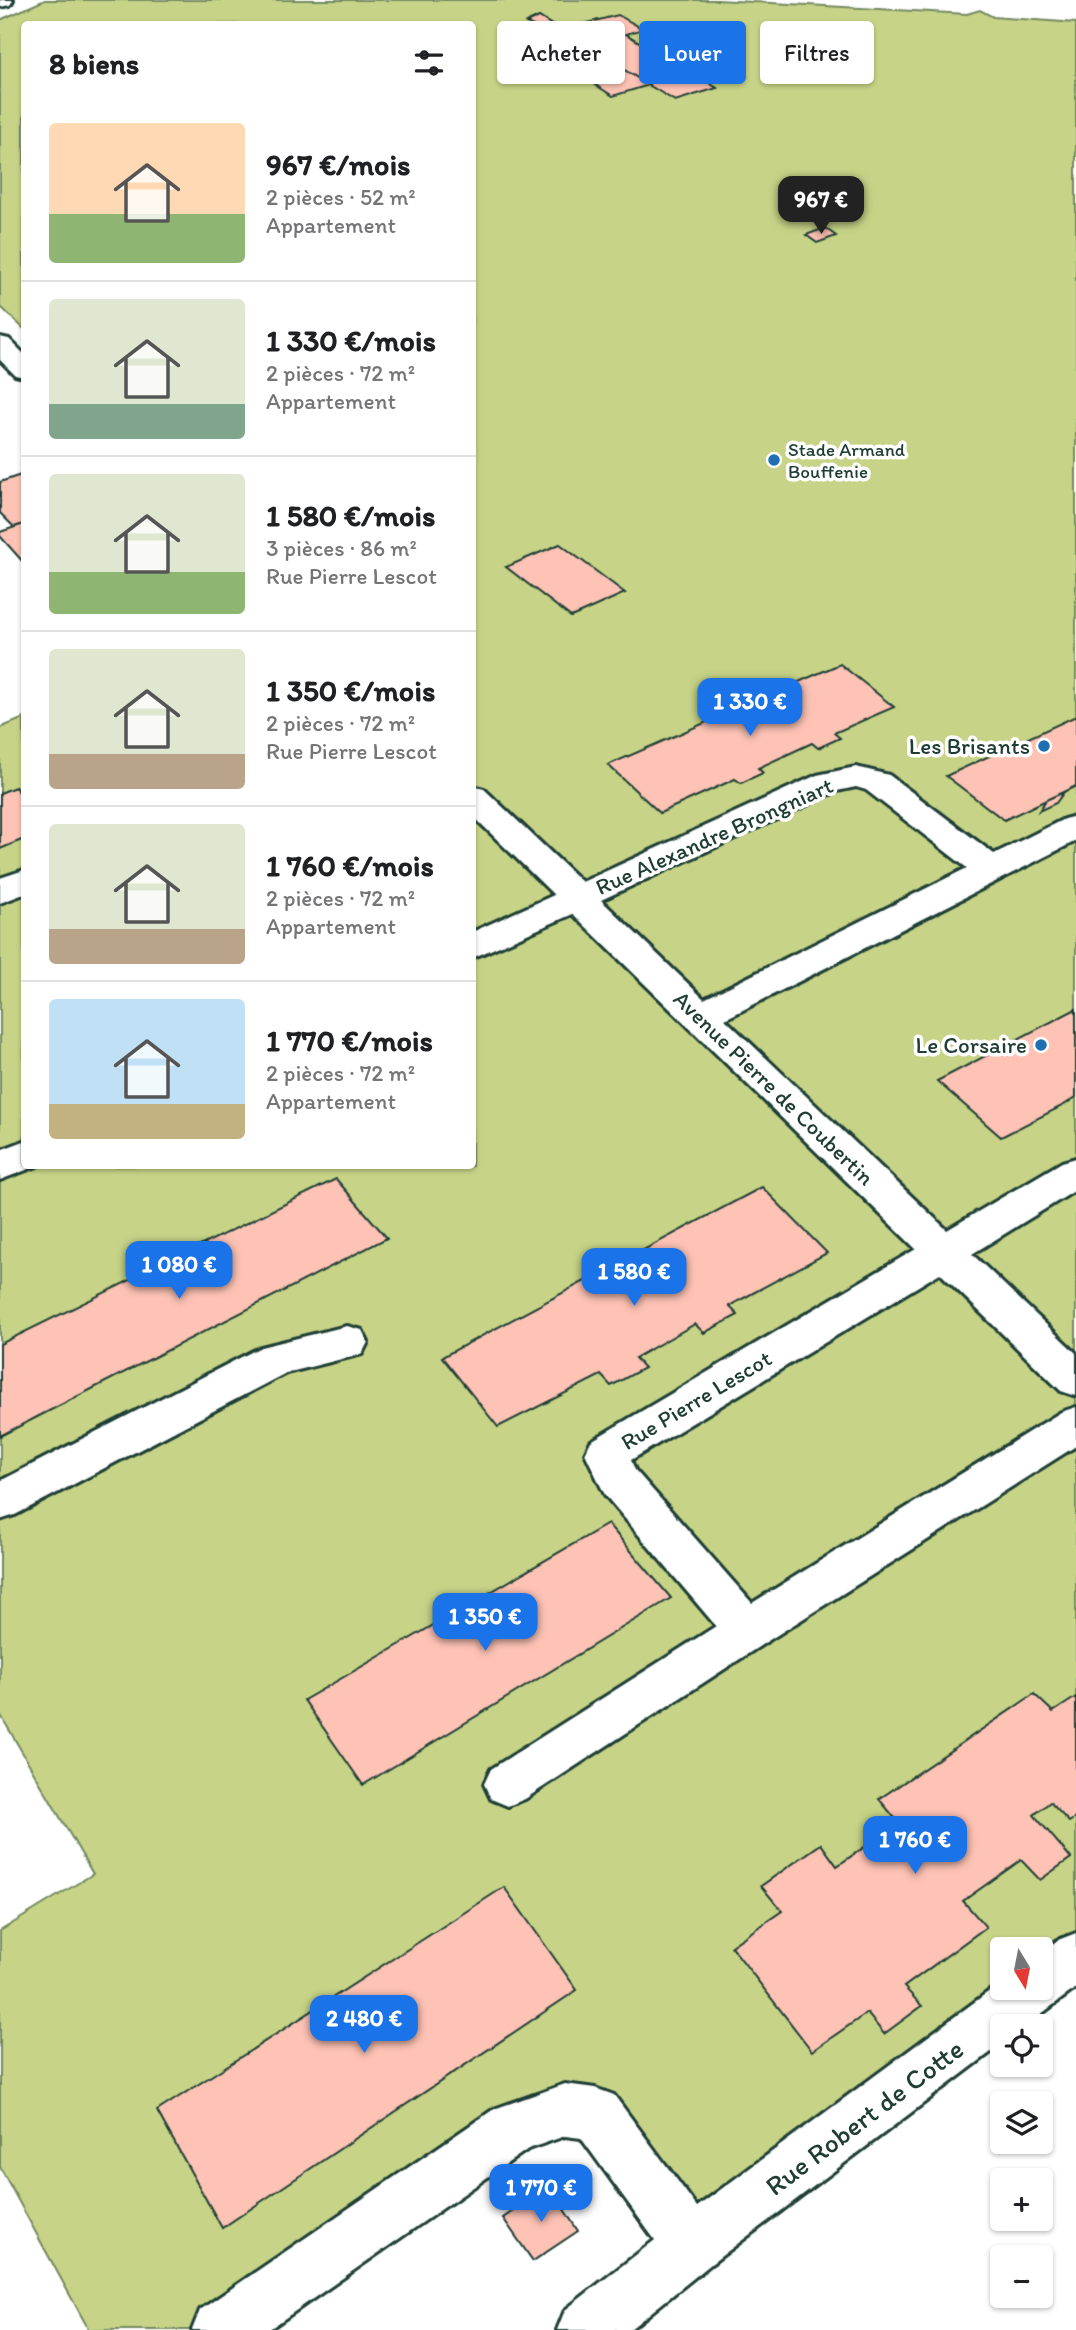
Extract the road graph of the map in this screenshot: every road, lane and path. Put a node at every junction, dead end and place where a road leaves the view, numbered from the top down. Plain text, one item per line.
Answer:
1 (0, 345) edge
2 (21, 366) edge
3 (476, 800) edge
4 (1076, 827) edge
5 (990, 869) junction
6 (21, 882) edge
7 (0, 892) edge
8 (578, 898) junction
9 (476, 944) edge
10 (700, 1016) junction
11 (21, 1156) edge
12 (0, 1166) edge
13 (1076, 1172) edge
14 (944, 1251) junction
15 (347, 1342) dead end
16 (1076, 1379) edge
17 (1076, 1424) edge
18 (0, 1502) edge
19 (747, 1630) junction
20 (508, 1784) dead end
21 (1076, 1957) edge
22 (1054, 1973) edge
23 (1019, 2000) edge
24 (692, 2245) junction
25 (220, 2330) edge
26 (585, 2330) edge

1 - 2 street
3 - 8 street, Avenue Pierre de Coubertin
4 - 5 street
5 - 8 street, Rue Alexandre Brongniart
5 - 10 street
6 - 7 street
8 - 9 street, Rue Alexandre Brongniart
8 - 10 street, Avenue Pierre de Coubertin
10 - 14 street, Avenue Pierre de Coubertin
11 - 12 street
13 - 14 street
14 - 16 street, Avenue Pierre de Coubertin
14 - 19 street, Rue Pierre Lescot
15 - 18 street
17 - 19 street
19 - 20 street
21 - 22 street
23 - 24 street, Rue Robert de Cotte
24 - 25 street
24 - 26 street, Rue Robert de Cotte

